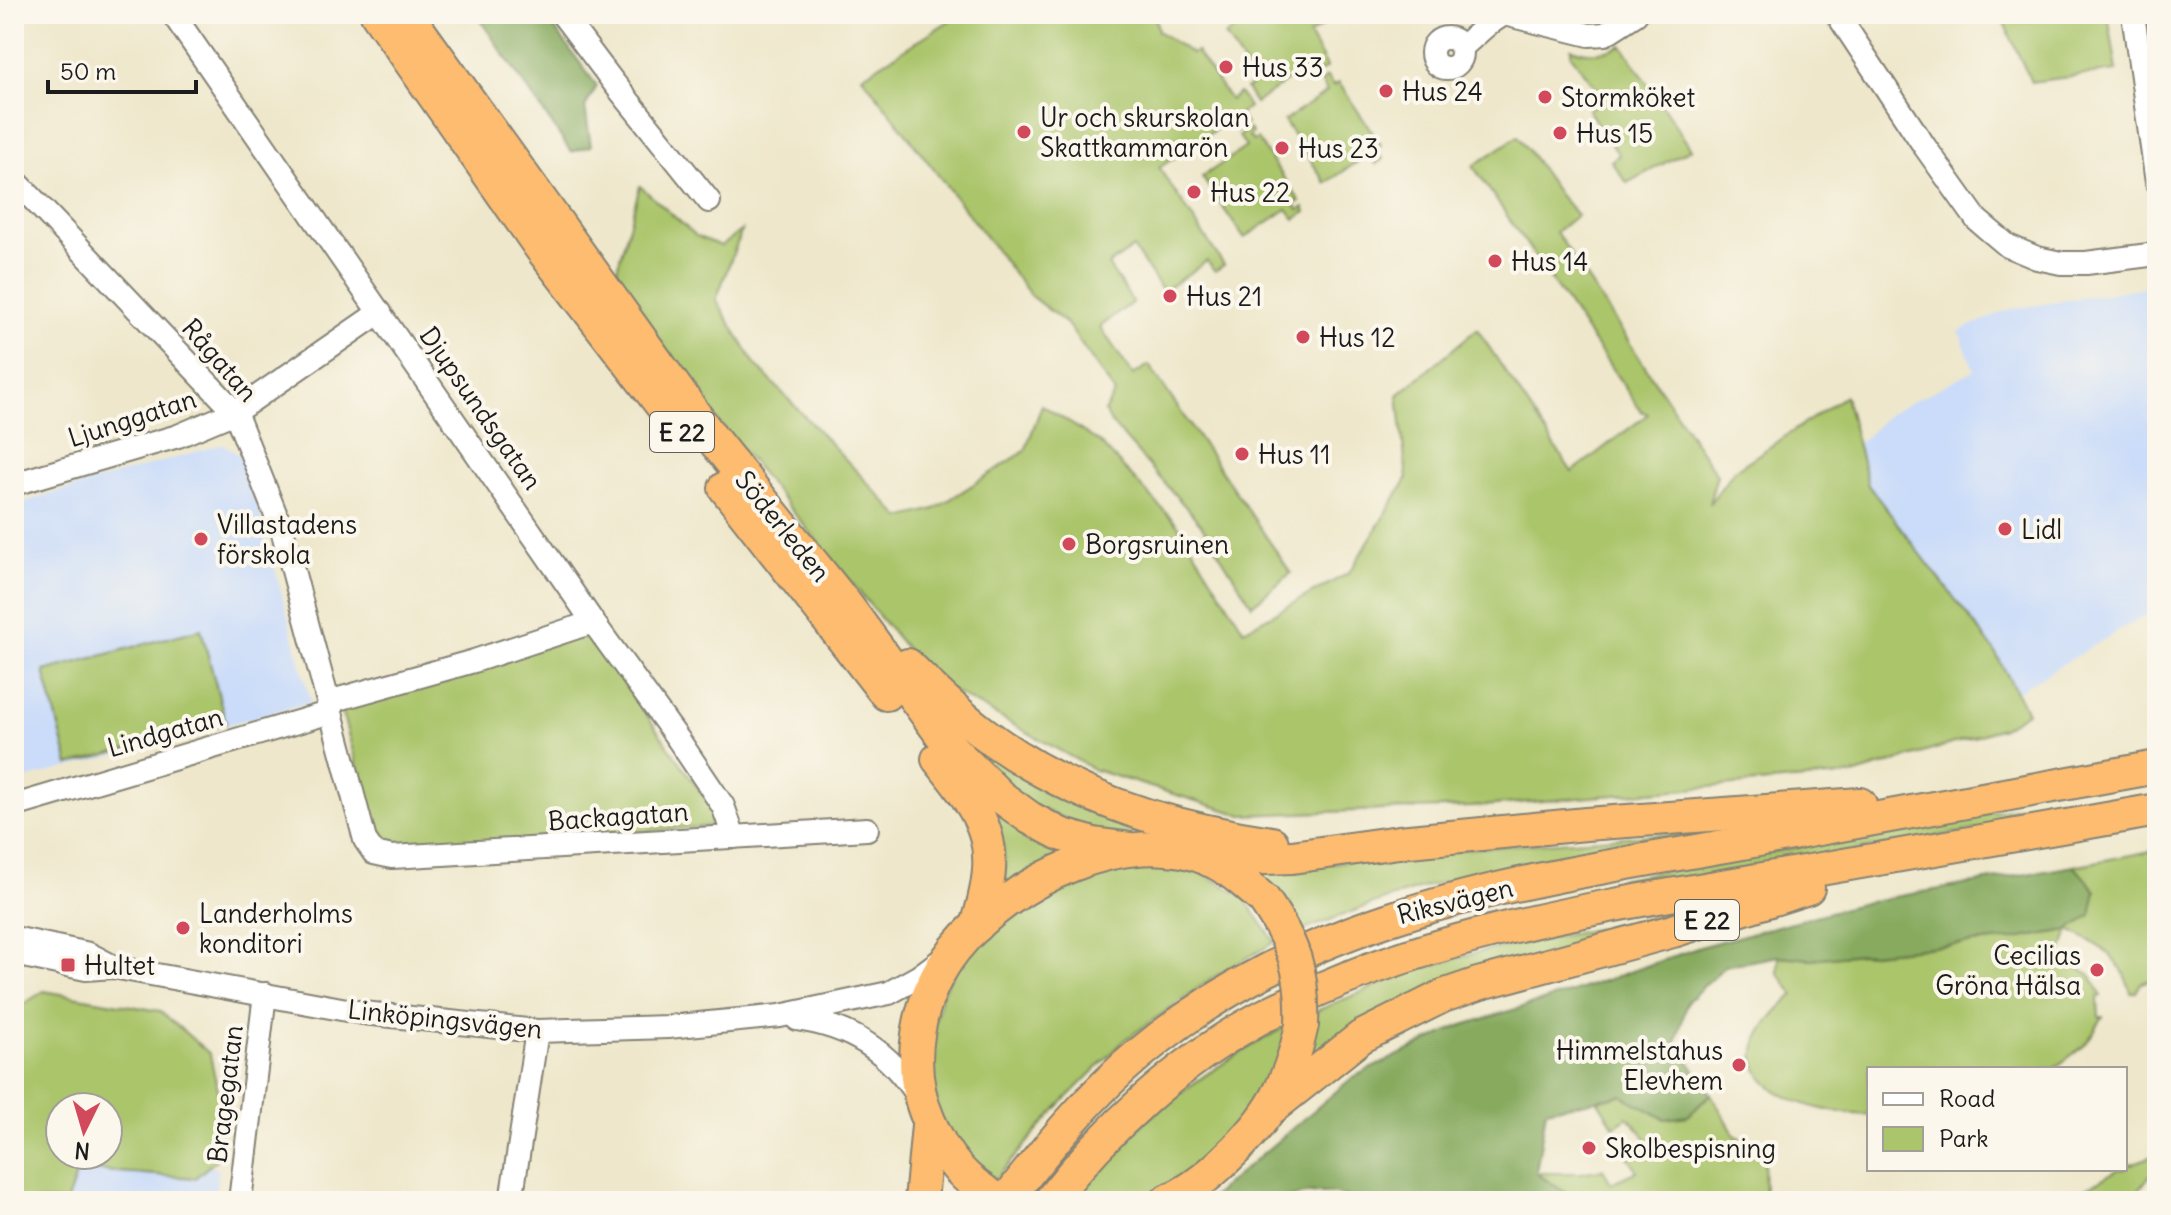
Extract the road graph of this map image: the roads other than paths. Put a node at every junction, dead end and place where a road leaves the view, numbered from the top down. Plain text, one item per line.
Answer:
1 (173, 14) edge
2 (377, 14) edge
3 (407, 14) edge
4 (562, 14) edge
5 (1636, 14) edge
6 (1837, 14) edge
7 (2133, 14) edge
8 (1461, 48) dead end
9 (14, 179) edge
10 (2157, 183) edge
11 (709, 201) dead end
12 (2157, 254) edge
13 (380, 312) junction
14 (235, 412) junction
15 (14, 484) edge
16 (844, 602) junction
17 (593, 622) junction
18 (330, 707) junction
19 (2157, 767) edge
20 (1999, 796) junction
21 (14, 806) edge
22 (2157, 810) edge
23 (867, 829) dead end
24 (734, 837) junction
25 (1399, 842) junction
26 (1131, 849) junction
27 (1935, 849) junction
28 (374, 853) joint
29 (1209, 860) junction
30 (977, 926) junction
31 (14, 938) edge
32 (955, 949) junction
33 (14, 954) edge
34 (113, 967) junction
35 (265, 994) junction
36 (780, 1016) junction
37 (537, 1031) junction
38 (1273, 1107) junction
39 (924, 1109) junction
40 (1174, 1199) edge
41 (240, 1201) edge
42 (511, 1201) edge
43 (921, 1201) edge
44 (1003, 1201) edge
45 (1050, 1201) edge

1 - 13 street, Djupsundsgatan
2 - 30 highway, Söderleden / E 22
3 - 16 highway, Söderleden / E 22
4 - 11 street
5 - 8 street
6 - 12 street
7 - 10 street
9 - 14 street, Rågatan
13 - 14 street, Ljunggatan
13 - 17 street, Djupsundsgatan
14 - 15 street, Ljunggatan
14 - 18 street, Rågatan
16 - 25 highway, E 22
16 - 26 highway, Söderleden
17 - 18 street, Lindgatan
17 - 24 street, Djupsundsgatan
18 - 21 street, Lindgatan
18 - 28 street, Rågatan
19 - 20 highway, E 22
20 - 25 highway, E 22
20 - 44 highway, Riksvägen
22 - 27 highway, E 22
23 - 24 street, Backagatan
24 - 28 street, Backagatan
25 - 29 highway
26 - 29 highway
26 - 30 highway
27 - 38 highway, E 22
27 - 45 highway, Riksvägen
29 - 38 highway, bridge
30 - 32 highway, E 22
31 - 34 street, Linköpingsvägen
32 - 36 street, Linköpingsvägen
32 - 39 highway, E 22
33 - 34 street, Linköpingsvägen
34 - 35 street, Linköpingsvägen
35 - 37 street, Linköpingsvägen
35 - 41 street, Bragegatan
36 - 37 street, Linköpingsvägen
36 - 39 street, Linköpingsvägen
37 - 42 street
38 - 40 highway, E 22
39 - 43 highway
39 - 44 highway, E 22

